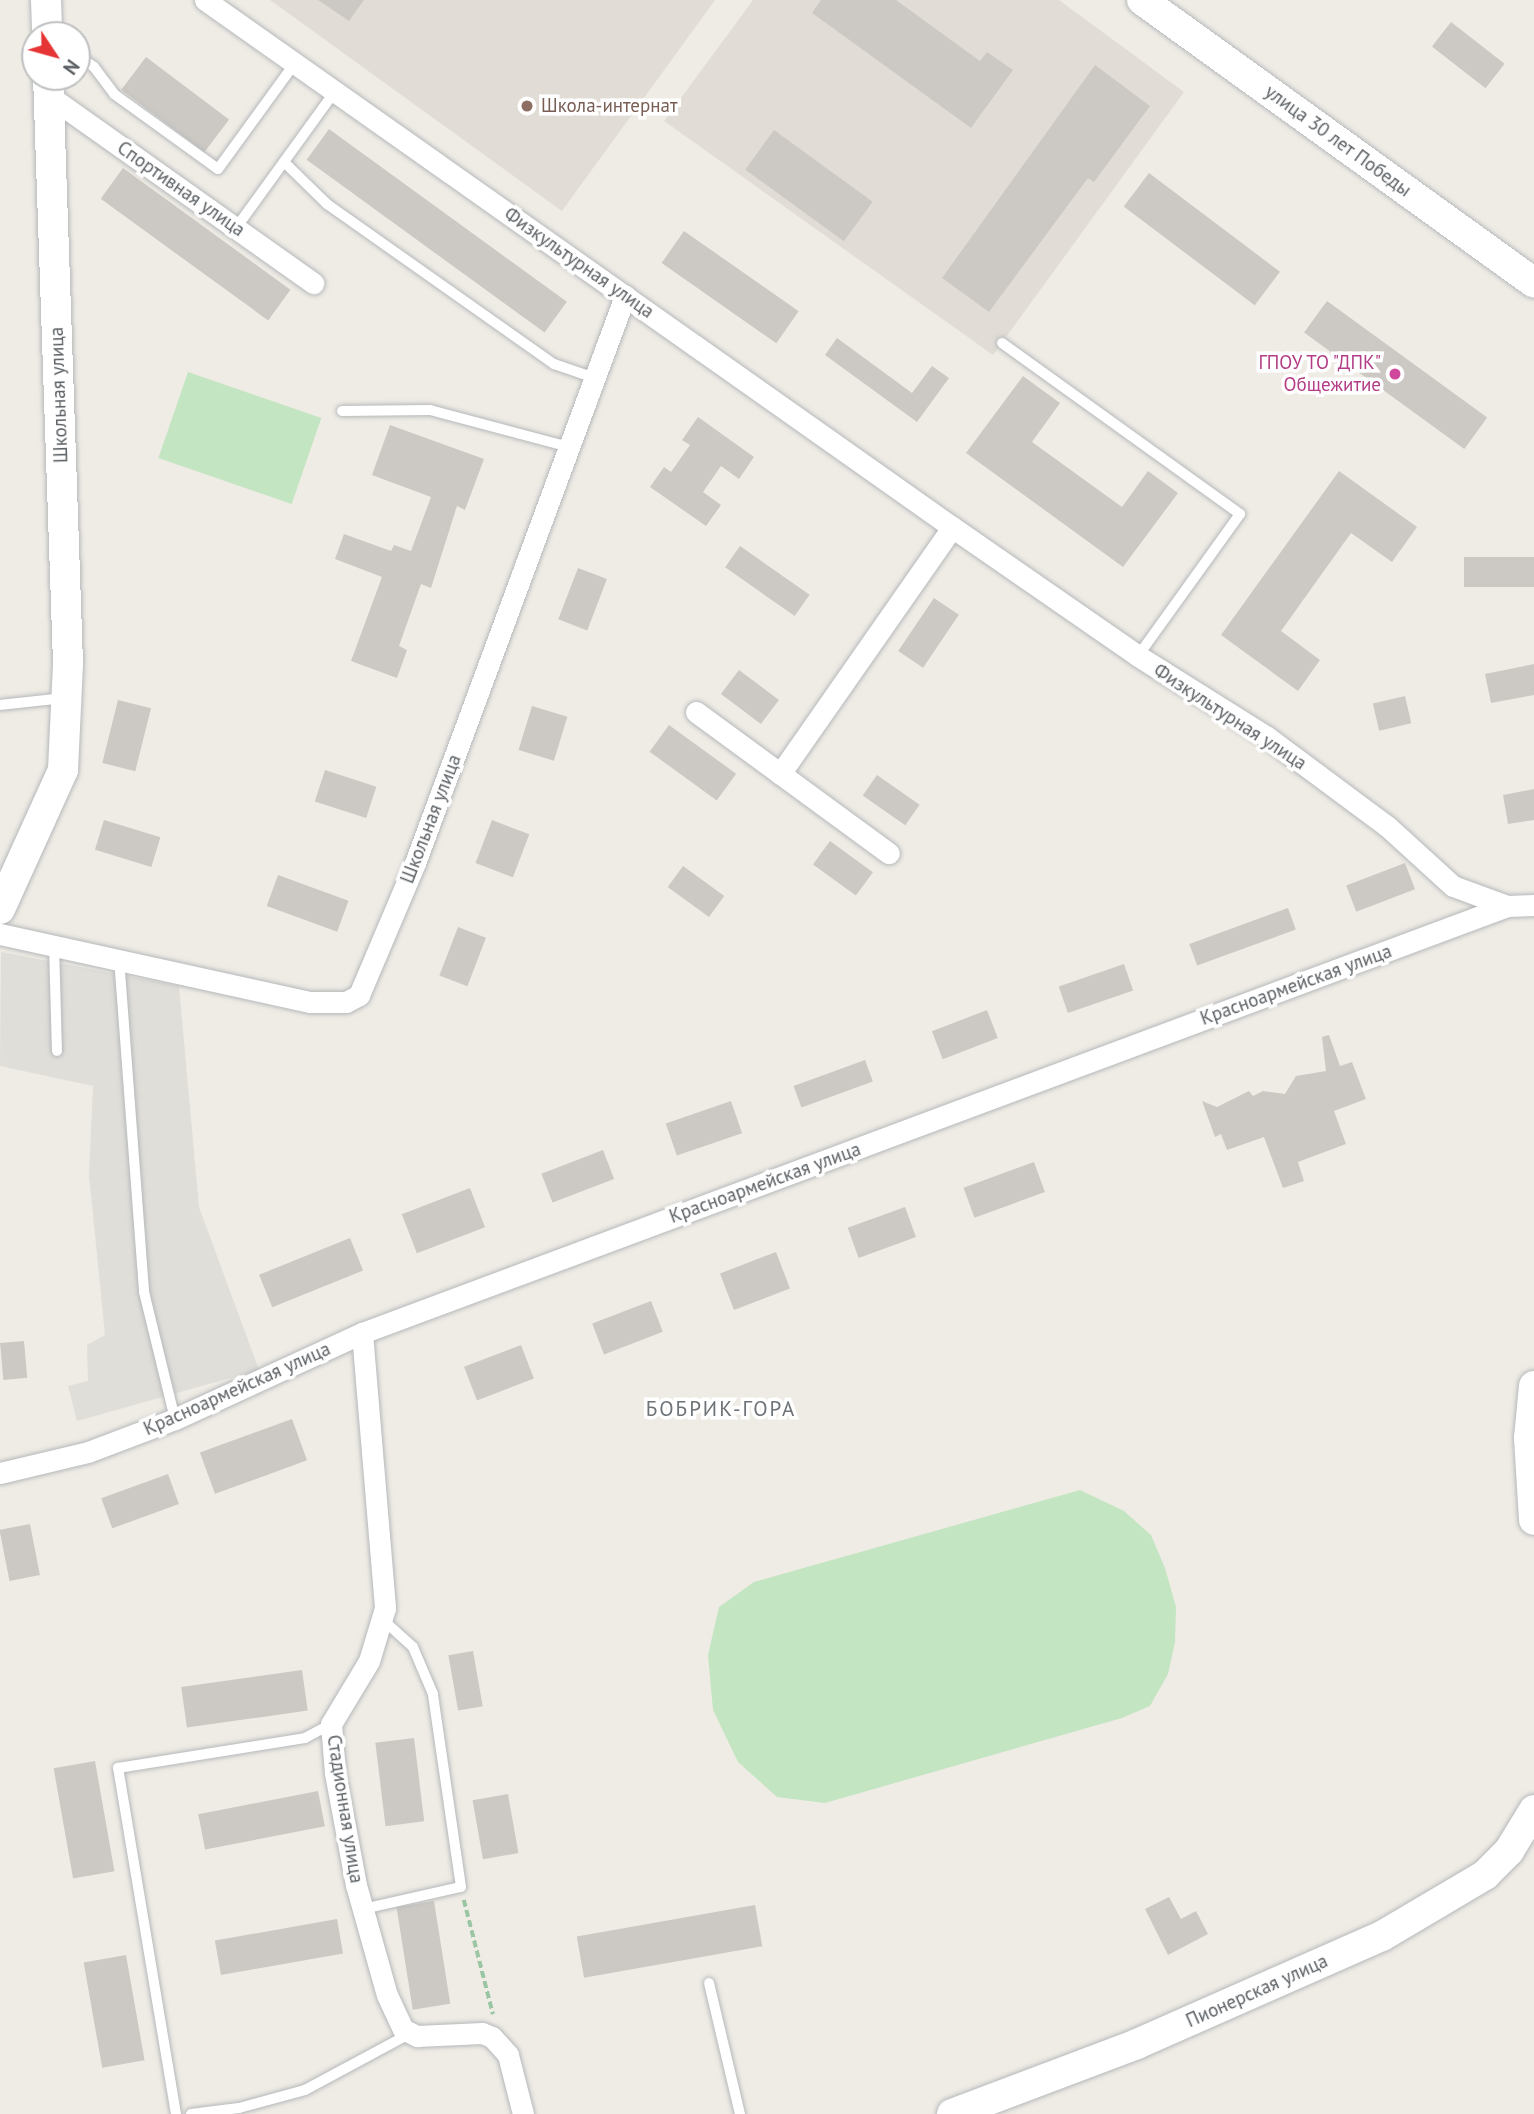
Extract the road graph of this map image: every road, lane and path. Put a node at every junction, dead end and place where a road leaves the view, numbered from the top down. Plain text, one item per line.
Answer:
1 (46, 0) edge
2 (205, 0) edge
3 (1142, 0) edge
4 (47, 21) edge
5 (295, 63) junction
6 (91, 64) edge
7 (49, 91) edge
8 (54, 91) edge
9 (335, 91) junction
10 (284, 162) junction
11 (236, 228) junction
12 (313, 283) dead end
13 (1534, 283) edge
14 (625, 296) junction
15 (1002, 342) dead end
16 (595, 378) junction
17 (342, 411) dead end
18 (569, 447) junction
19 (951, 527) junction
20 (1138, 656) junction
21 (66, 698) junction
22 (0, 705) edge
23 (696, 712) dead end
24 (780, 774) junction
25 (889, 853) dead end
26 (1534, 905) edge
27 (1507, 906) junction
28 (0, 909) edge
29 (0, 934) edge
30 (54, 945) junction
31 (119, 958) junction
32 (57, 1051) dead end
33 (362, 1333) junction
34 (1534, 1386) edge
35 (175, 1419) junction
36 (0, 1473) edge
37 (1534, 1520) edge
38 (382, 1619) junction
39 (331, 1724) junction
40 (1533, 1818) edge
41 (461, 1888) junction
42 (363, 1909) junction
43 (709, 1983) dead end
44 (409, 2034) junction
45 (496, 2041) junction
46 (176, 2114) edge
47 (191, 2114) edge
48 (523, 2114) edge
49 (740, 2114) edge
50 (952, 2114) edge

1 - 4 main road
2 - 5 street, Физкультурная улица
3 - 13 main road, улица 30 лет Победы
5 - 6 lane
5 - 9 street, Физкультурная улица
7 - 21 main road, Школьная улица
8 - 11 street, Спортивная улица
9 - 10 lane
9 - 14 street, Физкультурная улица
10 - 11 lane
10 - 16 lane
11 - 12 street, Спортивная улица
14 - 16 street, Школьная улица
14 - 19 street, Физкультурная улица
15 - 20 lane
16 - 18 street, Школьная улица
17 - 18 lane
18 - 31 street, Школьная улица
19 - 20 street, Физкультурная улица
19 - 24 street
20 - 27 street, Физкультурная улица
21 - 22 lane
21 - 28 main road, Школьная улица
23 - 24 street
24 - 25 street
26 - 27 street, Красноармейская улица
27 - 33 street, Красноармейская улица
29 - 30 street, Школьная улица
30 - 31 street, Школьная улица
30 - 32 lane
31 - 35 lane
33 - 35 street, Красноармейская улица
33 - 38 street, Стадионная улица
34 - 37 main road
35 - 36 street, Красноармейская улица
38 - 39 street, Стадионная улица
38 - 41 lane
39 - 42 street, Стадионная улица
39 - 46 lane
40 - 50 main road, Пионерская улица
41 - 42 lane
41 - 45 path
42 - 44 street, Стадионная улица
43 - 49 lane
44 - 45 street
44 - 47 lane
45 - 48 street

